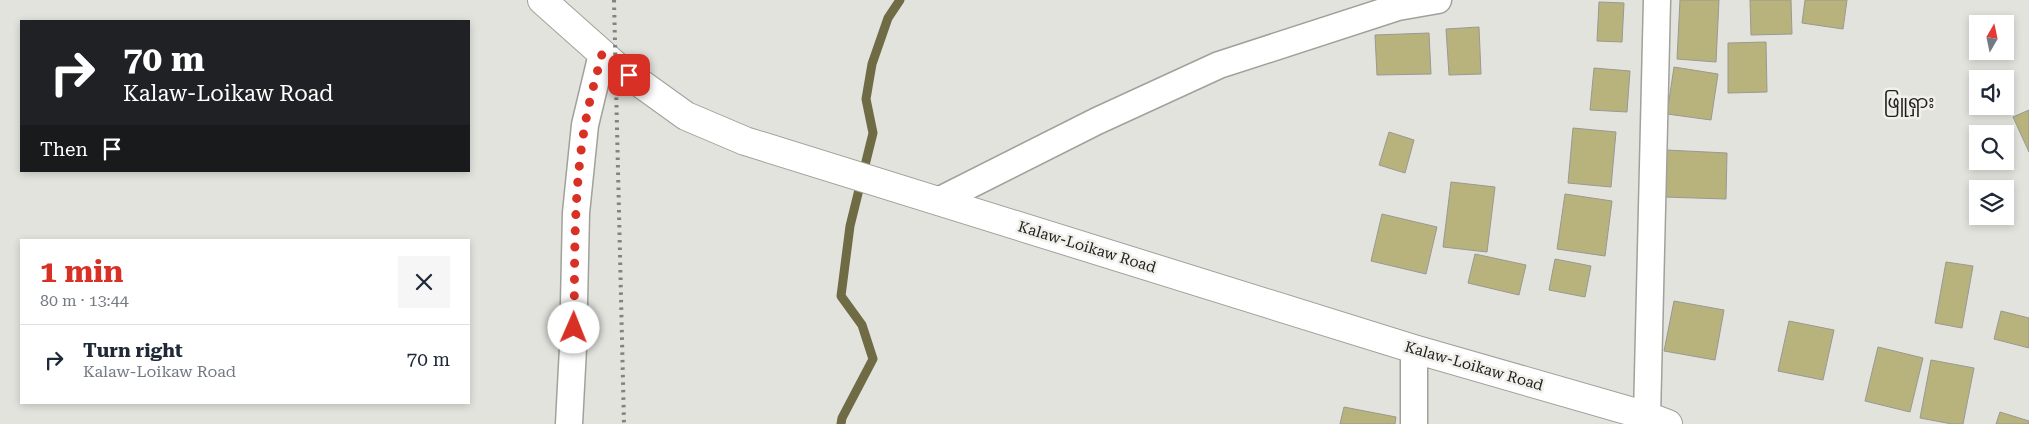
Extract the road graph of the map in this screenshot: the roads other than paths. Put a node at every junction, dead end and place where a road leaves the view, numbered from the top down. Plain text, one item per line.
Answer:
1 (542, 0) edge
2 (1438, 0) edge
3 (1658, 0) edge
4 (602, 54) junction
5 (938, 201) junction
6 (1414, 349) junction
7 (1658, 420) edge
8 (569, 424) edge
9 (1414, 424) edge

1 - 4 main road, Kalaw-Loikaw Road
2 - 5 street
3 - 7 street
4 - 5 main road, Kalaw-Loikaw Road
4 - 8 street
5 - 6 main road, Kalaw-Loikaw Road
6 - 7 main road, Kalaw-Loikaw Road
6 - 9 street

